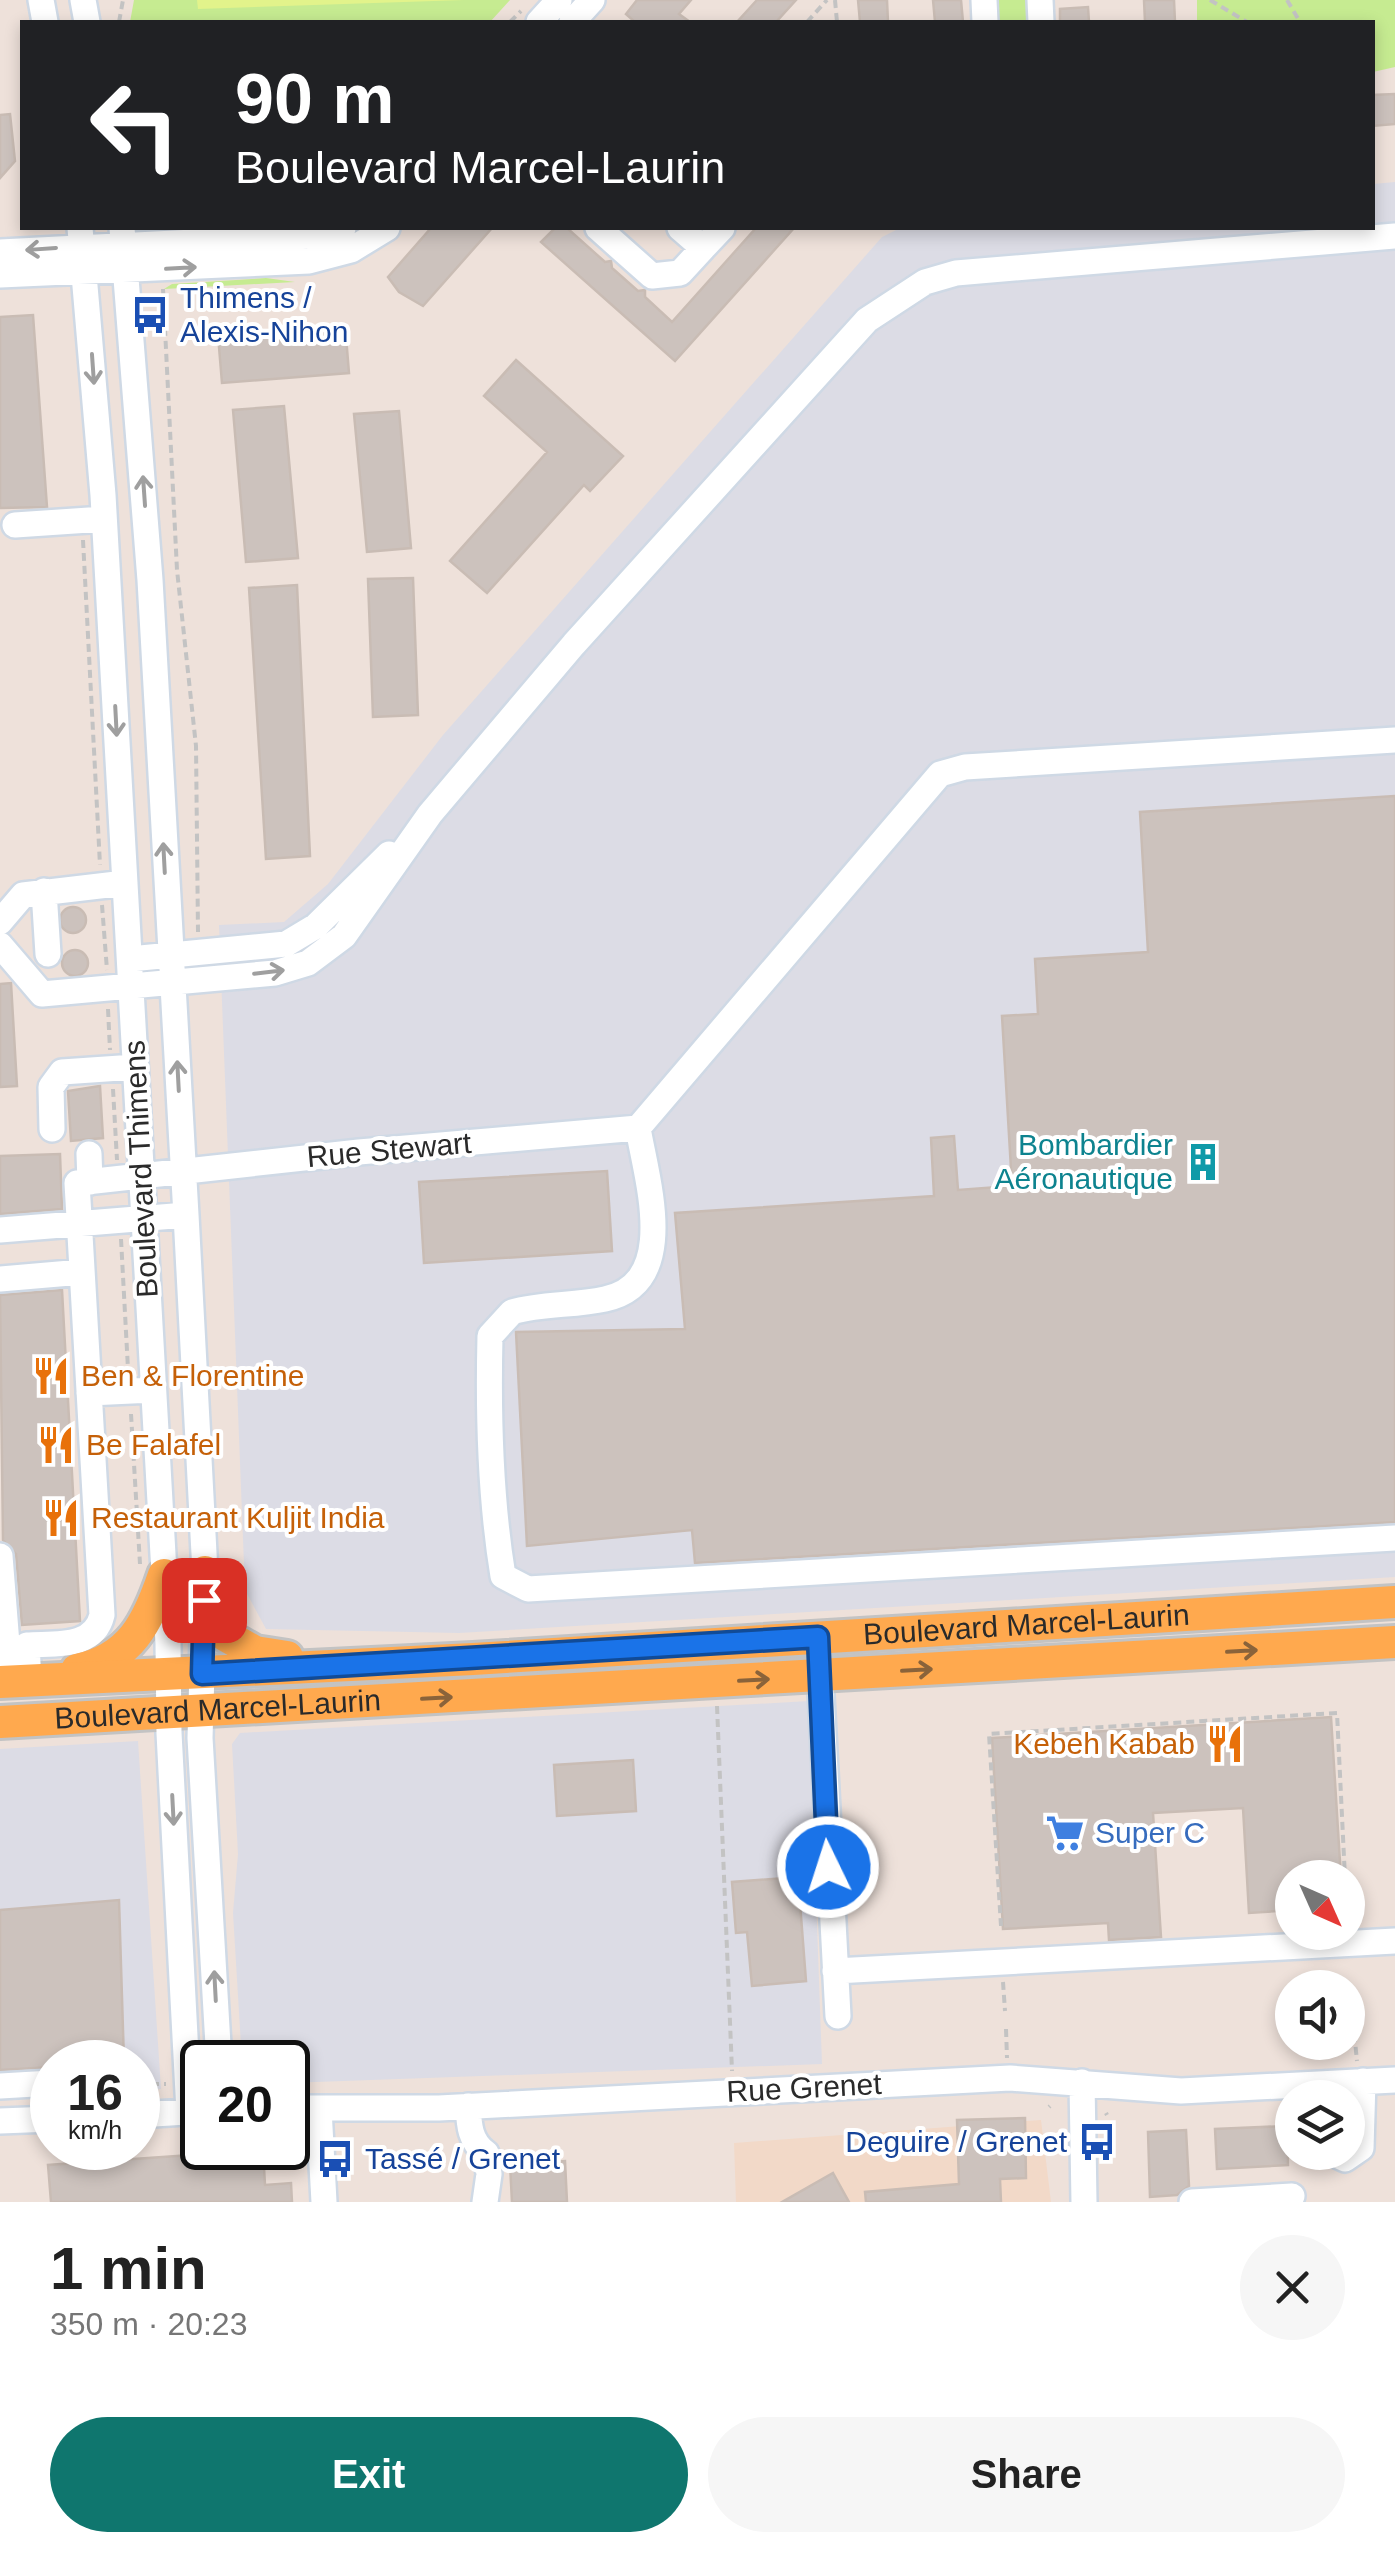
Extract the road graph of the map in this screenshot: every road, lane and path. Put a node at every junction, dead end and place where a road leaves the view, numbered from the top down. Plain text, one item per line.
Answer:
1 (560, 0) edge
2 (592, 0) edge
3 (827, 0) edge
4 (1210, 0) edge
5 (541, 20) edge
6 (574, 20) edge
7 (809, 20) edge
8 (1243, 20) edge
9 (384, 230) edge
10 (600, 230) edge
11 (682, 230) edge
12 (720, 230) edge
13 (1395, 236) edge
14 (330, 240) edge
15 (125, 248) edge
16 (703, 248) junction
17 (83, 249) edge
18 (0, 252) edge
19 (0, 275) edge
20 (163, 286) dead end
21 (104, 518) junction
22 (16, 525) dead end
23 (82, 536) dead end
24 (1395, 740) edge
25 (430, 814) junction
26 (100, 867) dead end
27 (126, 884) junction
28 (44, 891) junction
29 (102, 900) dead end
30 (0, 922) edge
31 (199, 928) dead end
32 (0, 946) edge
33 (48, 954) dead end
34 (170, 955) junction
35 (118, 964) junction
36 (172, 982) junction
37 (132, 986) junction
38 (108, 1001) dead end
39 (119, 1068) junction
40 (52, 1128) dead end
41 (638, 1128) junction
42 (89, 1154) dead end
43 (184, 1171) junction
44 (130, 1174) junction
45 (90, 1182) junction
46 (186, 1215) junction
47 (144, 1218) junction
48 (79, 1223) junction
49 (0, 1230) edge
50 (121, 1234) dead end
51 (82, 1272) junction
52 (0, 1279) edge
53 (128, 1376) dead end
54 (153, 1390) junction
55 (89, 1393) junction
56 (130, 1406) dead end
57 (1395, 1538) edge
58 (0, 1556) edge
59 (152, 1572) junction
60 (205, 1572) junction
61 (1395, 1602) edge
62 (818, 1637) junction
63 (1395, 1642) edge
64 (340, 1665) junction
65 (186, 1674) junction
66 (820, 1676) junction
67 (13, 1682) edge
68 (717, 1698) dead end
69 (185, 1712) junction
70 (0, 1722) edge
71 (1344, 1860) edge
72 (1001, 1926) dead end
73 (1395, 1941) edge
74 (835, 1971) junction
75 (1004, 1982) dead end
76 (1005, 2011) dead end
77 (838, 2016) dead end
78 (1006, 2029) dead end
79 (194, 2040) edge
80 (217, 2040) edge
81 (1007, 2058) dead end
82 (1359, 2060) edge
83 (732, 2071) dead end
84 (1360, 2071) junction
85 (1341, 2080) edge
86 (1360, 2080) edge
87 (1395, 2080) edge
88 (1082, 2082) junction
89 (30, 2084) edge
90 (160, 2084) edge
91 (166, 2084) dead end
92 (0, 2086) edge
93 (1275, 2090) edge
94 (468, 2106) junction
95 (310, 2108) edge
96 (319, 2108) junction
97 (30, 2120) edge
98 (0, 2122) edge
99 (485, 2193) edge
100 (1292, 2196) dead end
101 (324, 2202) edge
102 (1084, 2202) edge
103 (1192, 2202) edge

1 - 5 street
2 - 6 street
3 - 7 path
4 - 8 path
9 - 14 street
10 - 16 street
11 - 16 street
12 - 16 street
13 - 25 street
14 - 15 street
15 - 17 street
34 -> 15 street, Boulevard Thimens
17 -> 18 street
17 - 19 street
17 -> 21 street, Boulevard Thimens
20 - 31 path
21 - 22 street
21 -> 27 street, Boulevard Thimens
23 - 26 path
24 - 41 street
25 - 34 street
36 -> 25 street
27 - 28 street
27 - 35 street, Boulevard Thimens
28 - 30 street
28 - 33 street
29 - 35 path
32 - 37 street
34 - 35 street
34 - 36 street, Boulevard Thimens
35 - 37 street, Boulevard Thimens
36 - 37 street
43 -> 36 street, Boulevard Thimens
37 - 39 street, Boulevard Thimens
38 - 39 path, Boulevard Thimens
39 - 40 street
39 - 44 street, Boulevard Thimens
39 - 44 path, Boulevard Thimens
41 - 43 street, Rue Stewart
41 - 57 street
42 - 45 street
43 - 44 street, Rue Stewart
43 - 46 street, Boulevard Thimens
44 - 45 street, Rue Stewart
44 - 47 street, Boulevard Thimens
45 - 48 street
46 - 47 street
46 - 60 street, Boulevard Thimens
47 - 48 street
47 - 54 street, Boulevard Thimens
48 - 49 street
48 - 51 street
50 - 53 path, Boulevard Thimens
51 - 52 street
51 - 55 street
54 - 55 street
54 - 59 street, Boulevard Thimens
55 - 67 street
56 - 59 path
58 - 67 street
59 - 65 street, Boulevard Thimens
59 - 67 main road
60 - 64 main road
60 - 65 street, Boulevard Thimens
61 - 62 main road, Boulevard Marcel-Laurin
62 - 64 main road, Boulevard Marcel-Laurin
62 - 66 main road
66 -> 63 main road, Boulevard Marcel-Laurin
64 - 65 main road, Boulevard Marcel-Laurin
65 - 67 main road, Boulevard Marcel-Laurin
65 - 69 street, Boulevard Thimens
69 -> 66 main road, Boulevard Marcel-Laurin
66 - 74 street
68 - 83 path
69 - 70 main road, Boulevard Marcel-Laurin
69 -> 79 street, Boulevard Thimens
80 -> 69 street, Boulevard Thimens
71 - 72 path
73 - 74 street
74 - 77 street
75 - 76 path
78 - 81 path
82 - 84 path
84 - 85 street, Rue Grenet
84 - 86 street
84 - 87 street, Rue Grenet
88 - 93 street, Rue Grenet
88 - 94 street, Rue Grenet
88 - 102 street
89 - 92 street
90 - 91 path
94 - 96 street, Rue Grenet
94 - 99 street
95 - 96 street, Rue Grenet
96 - 101 street
97 - 98 street
100 - 103 street

